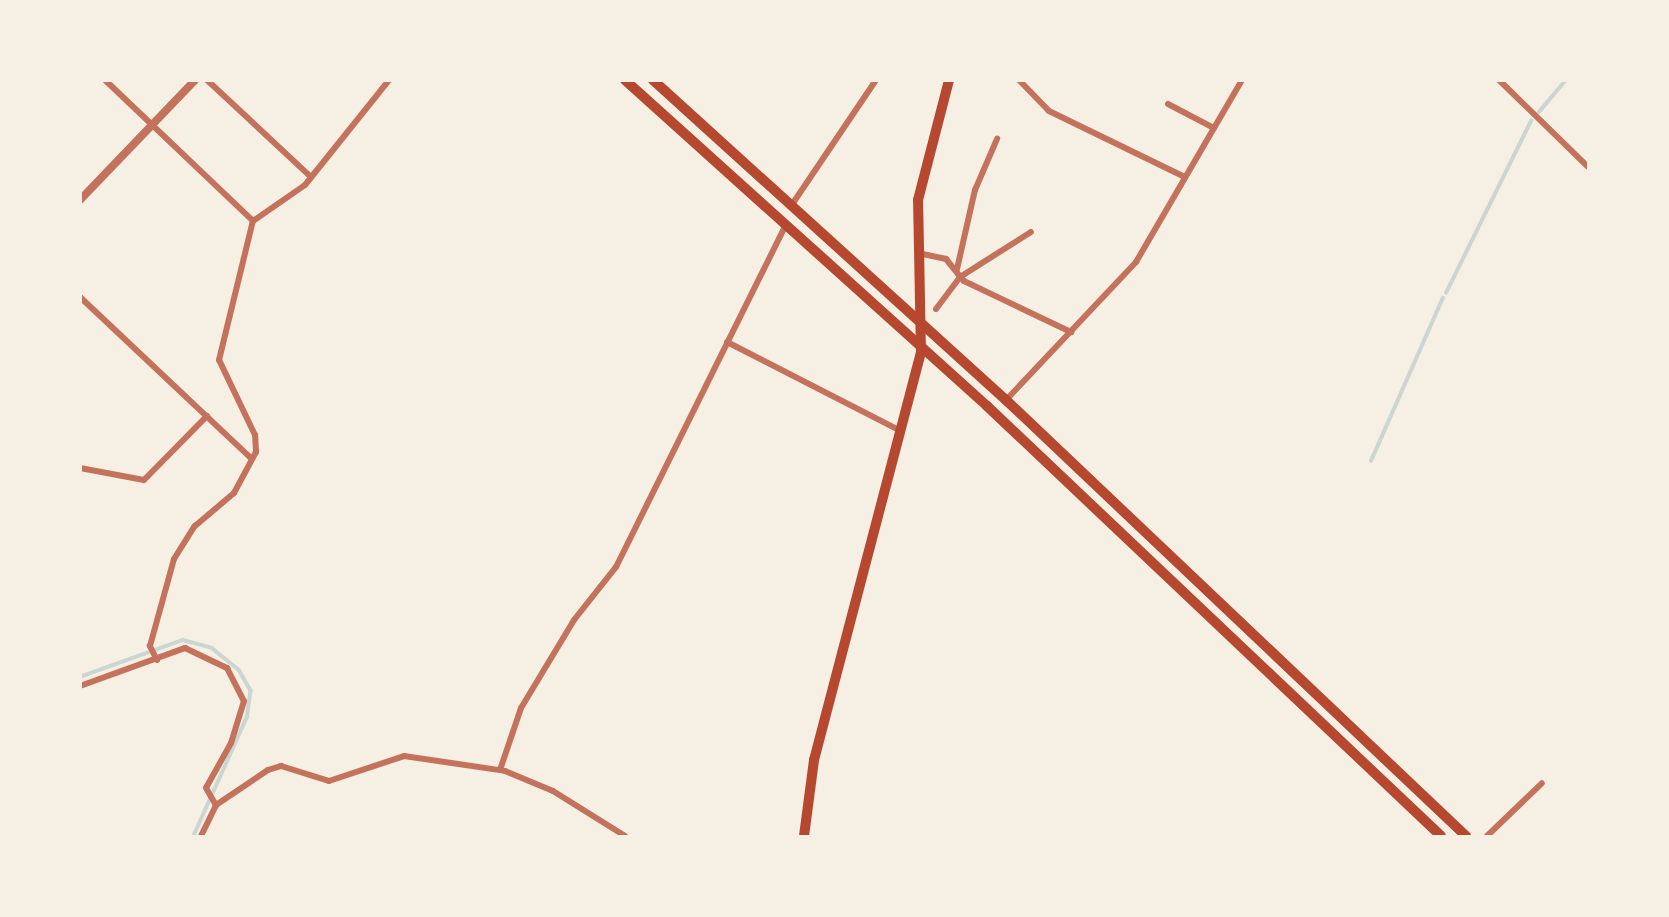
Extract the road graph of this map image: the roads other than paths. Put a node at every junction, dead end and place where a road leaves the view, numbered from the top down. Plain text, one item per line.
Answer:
1 (105, 80) edge
2 (195, 80) edge
3 (207, 80) edge
4 (389, 80) edge
5 (625, 80) edge
6 (876, 80) edge
7 (949, 80) edge
8 (1019, 80) edge
9 (1242, 80) edge
10 (1499, 80) edge
11 (654, 81) edge
12 (1168, 104) dead end
13 (153, 126) junction
14 (1214, 128) junction
15 (997, 139) dead end
16 (1588, 167) edge
17 (311, 177) junction
18 (1185, 177) junction
19 (80, 200) edge
20 (791, 207) junction
21 (253, 220) junction
22 (784, 228) junction
23 (1031, 232) dead end
24 (918, 253) junction
25 (957, 270) junction
26 (960, 277) junction
27 (80, 297) edge
28 (936, 309) dead end
29 (924, 329) junction
30 (1070, 332) junction
31 (727, 342) junction
32 (921, 352) junction
33 (1006, 400) junction
34 (207, 416) junction
35 (901, 431) junction
36 (252, 459) junction
37 (80, 468) edge
38 (156, 659) junction
39 (80, 686) edge
40 (500, 770) junction
41 (1542, 783) dead end
42 (216, 804) junction
43 (201, 836) edge
44 (625, 836) edge
45 (804, 836) edge
46 (1441, 836) edge
47 (1466, 836) edge
48 (1487, 836) edge

1 - 13 street
2 - 13 street
3 - 17 street
4 - 17 street
5 - 22 main road
6 - 20 street
7 - 24 main road
8 - 18 street
9 - 14 street
10 - 16 street
11 - 20 main road
12 - 14 street
13 - 19 street
13 - 21 street
14 - 18 street
15 - 25 street
17 - 21 street
18 - 30 street
20 - 29 main road
21 - 36 street
22 - 31 street
22 - 32 main road
23 - 26 street
24 - 25 street
24 - 29 main road
25 - 26 street
26 - 28 street
26 - 30 street
27 - 34 street
29 - 32 main road
29 - 33 main road
30 - 33 street
31 - 35 street
31 - 40 street
32 - 35 main road
32 - 46 main road
33 - 47 main road
34 - 36 street
34 - 37 street
35 - 45 main road
36 - 38 street
38 - 39 street
38 - 42 street
40 - 42 street
40 - 44 street
41 - 48 street
42 - 43 street

